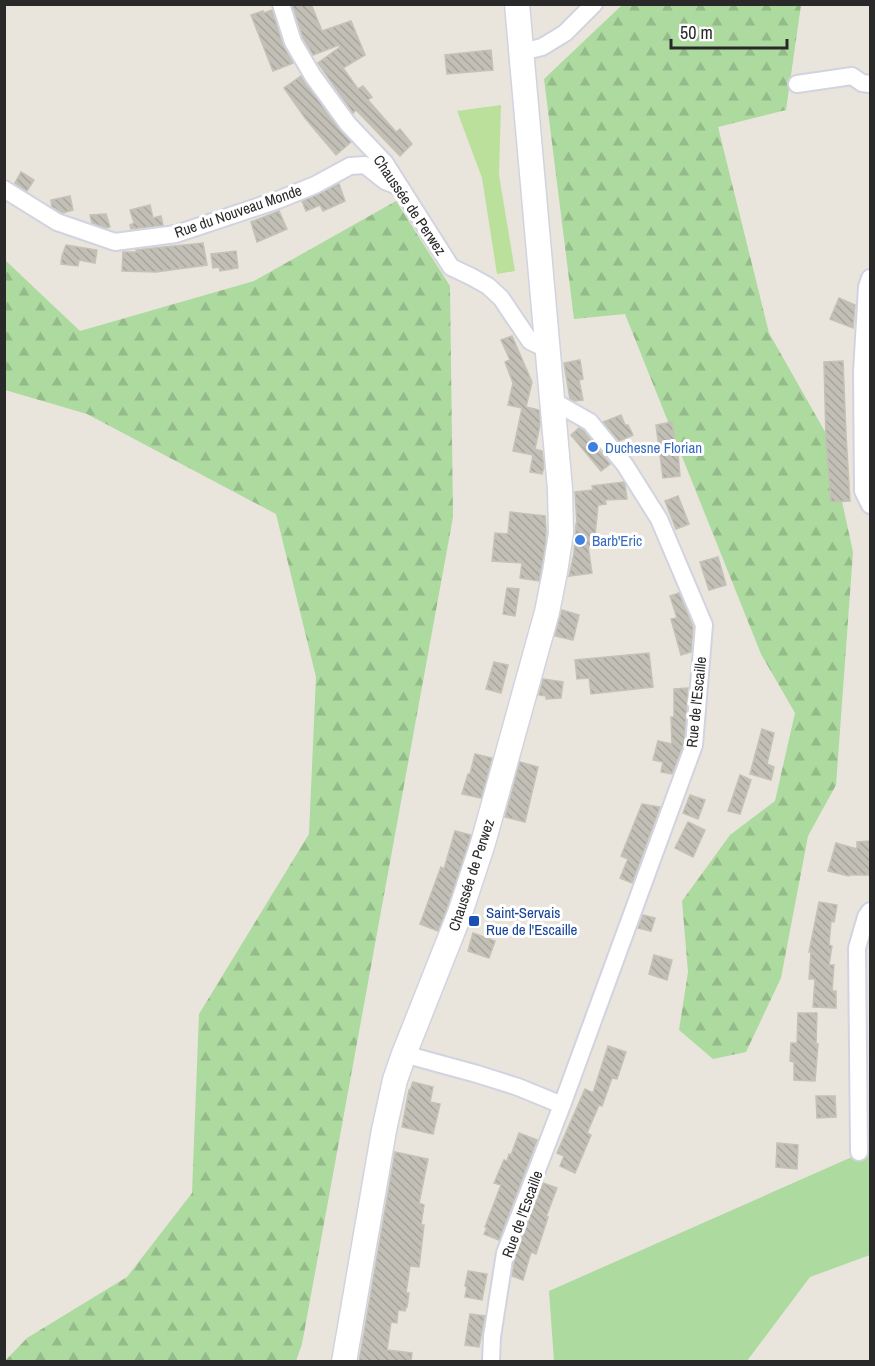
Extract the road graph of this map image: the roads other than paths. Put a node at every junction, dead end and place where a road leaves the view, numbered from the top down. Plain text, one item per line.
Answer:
1 (281, 4) edge
2 (518, 4) edge
3 (594, 4) edge
4 (522, 52) junction
5 (797, 84) dead end
6 (870, 84) edge
7 (401, 188) junction
8 (4, 189) edge
9 (870, 278) edge
10 (548, 347) junction
11 (553, 401) junction
12 (870, 505) edge
13 (870, 911) edge
14 (404, 1054) junction
15 (562, 1105) junction
16 (859, 1152) dead end
17 (344, 1362) edge
18 (491, 1362) edge

1 - 7 street, Chaussée de Perwez
2 - 4 main road, Chaussée de Perwez
3 - 4 street
4 - 10 main road, Chaussée de Perwez
5 - 6 street
7 - 8 street, Rue du Nouveau Monde
7 - 10 street, Chaussée de Perwez
9 - 12 street
10 - 11 main road, Chaussée de Perwez
11 - 14 main road, Chaussée de Perwez
11 - 15 street, Rue de l'Escaille
13 - 16 street
14 - 15 street
14 - 17 main road, Chaussée de Perwez
15 - 18 street, Rue de l'Escaille

